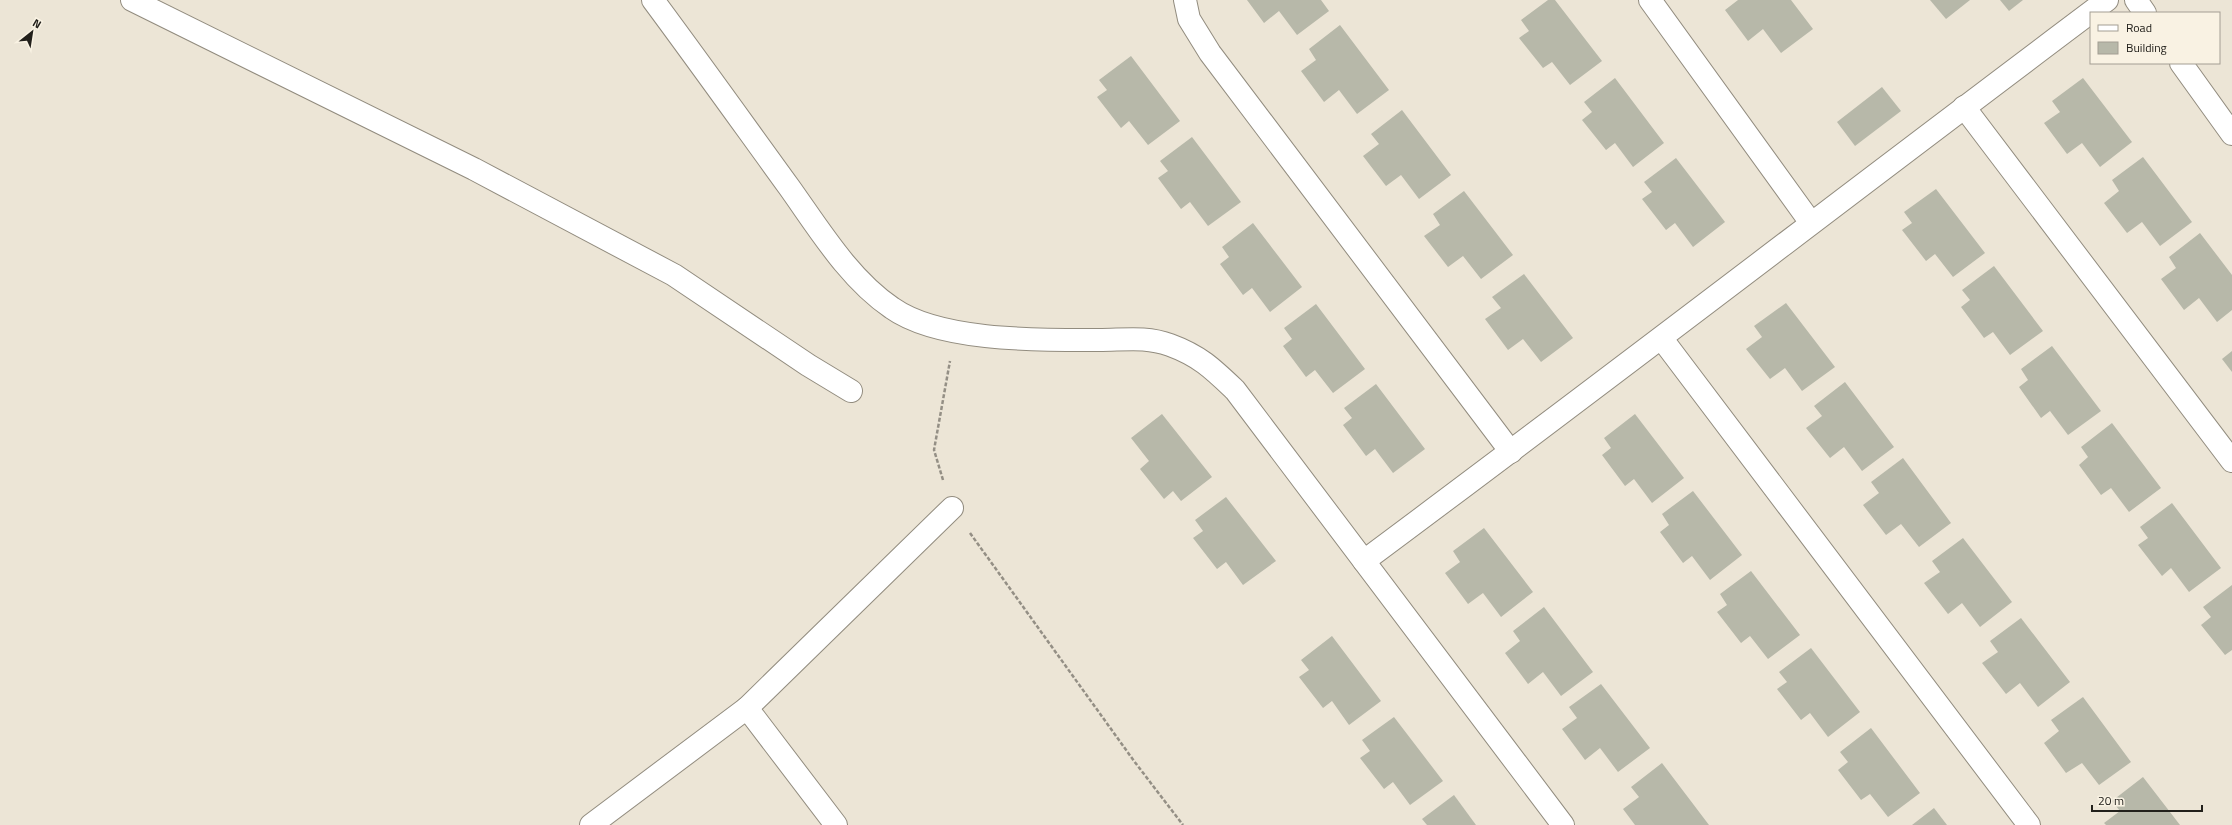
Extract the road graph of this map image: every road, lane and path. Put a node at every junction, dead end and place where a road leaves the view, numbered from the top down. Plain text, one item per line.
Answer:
1 (132, 0) edge
2 (654, 0) edge
3 (1185, 0) edge
4 (1650, 0) edge
5 (2107, 0) edge
6 (2136, 0) edge
7 (2091, 12) edge
8 (2144, 12) edge
9 (2090, 13) edge
10 (2182, 64) edge
11 (1964, 107) junction
12 (2232, 134) edge
13 (1811, 223) junction
14 (955, 331) junction
15 (1662, 339) junction
16 (851, 391) dead end
17 (1511, 452) junction
18 (2232, 461) edge
19 (952, 508) junction
20 (1364, 561) junction
21 (747, 708) junction
22 (591, 825) edge
23 (836, 825) edge
24 (1183, 825) edge
25 (1563, 825) edge
26 (2029, 825) edge

1 - 16 street
2 - 14 street
3 - 17 street
4 - 13 street
5 - 7 street
6 - 8 street
9 - 11 street
10 - 12 street
11 - 13 street
11 - 18 street
13 - 15 street
14 - 19 path
14 - 20 street
15 - 17 street
15 - 26 street
17 - 20 street
19 - 21 street
19 - 24 path
20 - 25 street
21 - 22 street
21 - 23 street

